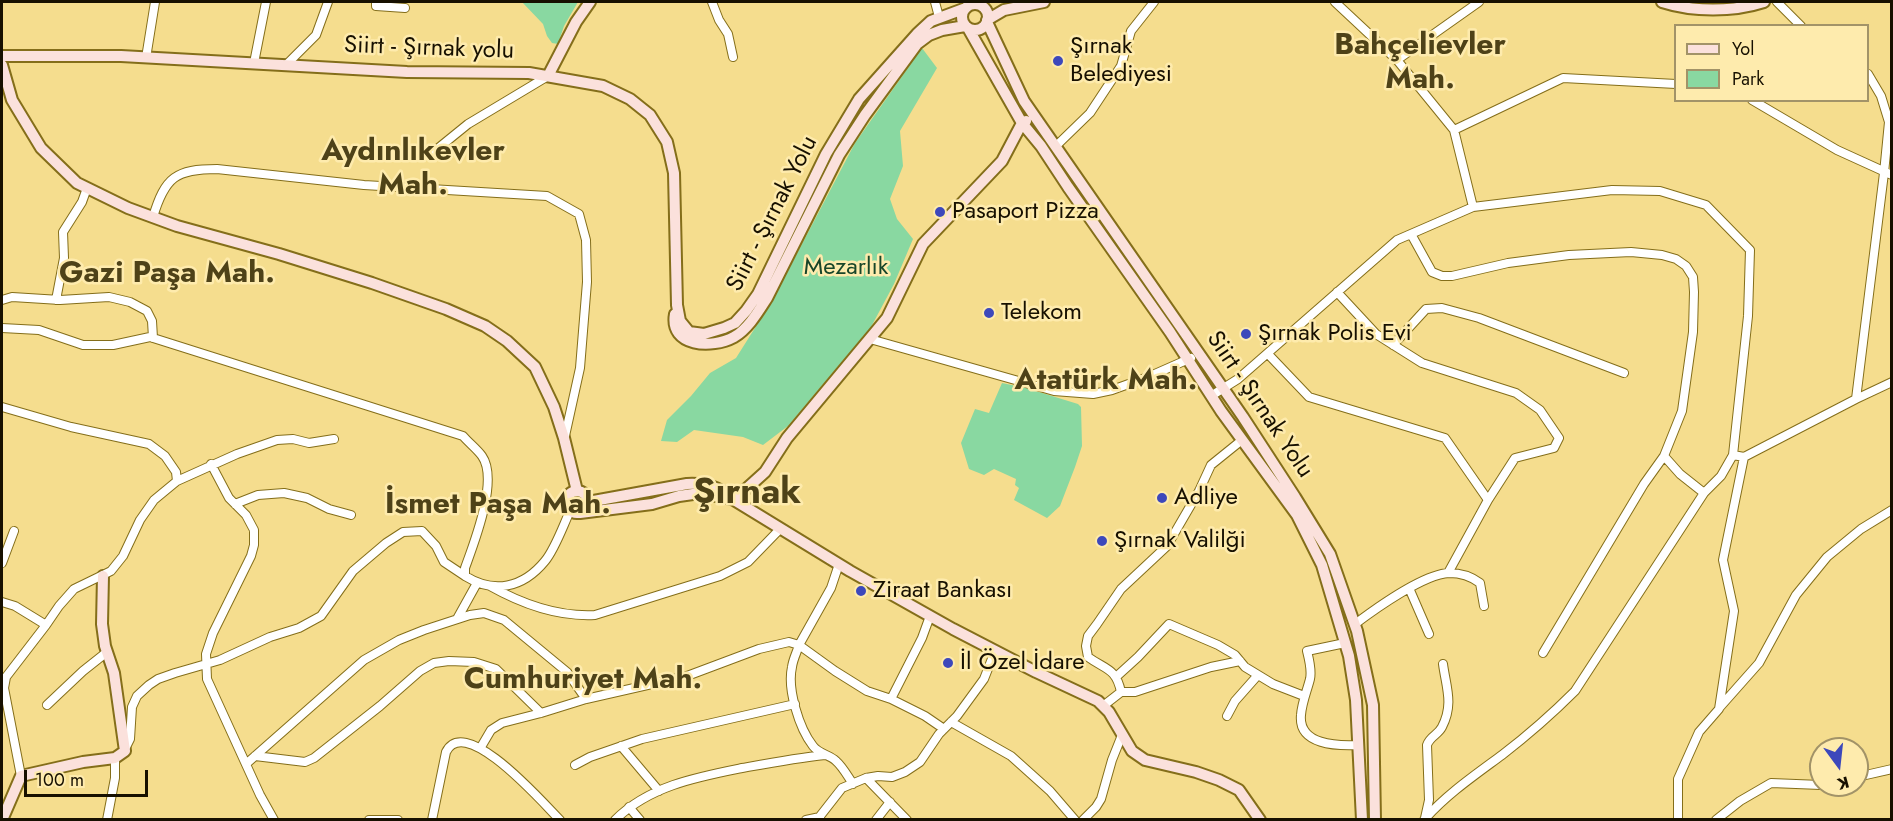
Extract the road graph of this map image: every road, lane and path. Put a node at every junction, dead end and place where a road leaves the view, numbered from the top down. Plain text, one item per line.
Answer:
1 (155, 2) edge
2 (266, 2) edge
3 (328, 2) edge
4 (376, 2) edge
5 (590, 2) edge
6 (712, 2) edge
7 (935, 2) edge
8 (992, 2) edge
9 (1044, 2) edge
10 (1154, 2) edge
11 (1335, 2) edge
12 (1479, 2) edge
13 (1764, 2) edge
14 (1777, 2) edge
15 (1669, 3) edge
16 (973, 5) edge
17 (405, 8) dead end
18 (939, 17) junction
19 (987, 21) junction
20 (1800, 24) edge
21 (966, 27) junction
22 (2, 56) edge
23 (733, 57) dead end
24 (146, 58) junction
25 (1397, 60) junction
26 (254, 63) junction
27 (2, 65) edge
28 (286, 65) junction
29 (548, 76) junction
30 (1869, 76) edge
31 (1674, 84) edge
32 (1755, 102) edge
33 (1035, 116) junction
34 (1022, 123) junction
35 (1454, 130) junction
36 (1056, 146) junction
37 (431, 154) dead end
38 (1888, 174) edge
39 (87, 188) junction
40 (1473, 207) junction
41 (153, 217) junction
42 (1411, 234) junction
43 (1337, 292) junction
44 (2, 300) edge
45 (56, 300) junction
46 (677, 305) junction
47 (2, 328) edge
48 (153, 338) junction
49 (870, 339) junction
50 (1393, 345) junction
51 (1198, 354) junction
52 (1268, 354) junction
53 (1188, 359) junction
54 (1624, 373) dead end
55 (1892, 382) edge
56 (1223, 390) junction
57 (1211, 396) junction
58 (1856, 399) junction
59 (2, 407) edge
60 (564, 438) junction
61 (334, 439) dead end
62 (1242, 440) junction
63 (1733, 455) junction
64 (1664, 456) junction
65 (1744, 457) junction
66 (211, 464) junction
67 (177, 481) junction
68 (577, 491) junction
69 (1704, 493) junction
70 (734, 500) junction
71 (1488, 500) junction
72 (588, 502) junction
73 (235, 504) junction
74 (1892, 510) edge
75 (575, 512) junction
76 (351, 515) dead end
77 (780, 529) junction
78 (14, 531) dead end
79 (2, 563) edge
80 (839, 564) junction
81 (1448, 573) junction
82 (103, 576) junction
83 (465, 576) junction
84 (477, 583) junction
85 (489, 586) junction
86 (1409, 588) junction
87 (2, 602) edge
88 (1484, 606) dead end
89 (930, 616) junction
90 (456, 619) junction
91 (1355, 624) junction
92 (46, 625) junction
93 (1429, 634) dead end
94 (1345, 643) junction
95 (800, 645) junction
96 (995, 651) junction
97 (107, 652) junction
98 (1543, 653) dead end
99 (1240, 661) junction
100 (206, 663) junction
101 (1443, 664) dead end
102 (1258, 675) junction
103 (1116, 677) junction
104 (3, 685) edge
105 (1121, 692) junction
106 (1304, 696) junction
107 (586, 699) junction
108 (891, 699) junction
109 (795, 704) junction
110 (47, 705) dead end
111 (1103, 706) junction
112 (1719, 709) junction
113 (541, 713) junction
114 (1227, 716) dead end
115 (951, 722) junction
116 (944, 729) junction
117 (1122, 735) junction
118 (1358, 745) junction
119 (621, 746) junction
120 (481, 747) junction
121 (124, 751) junction
122 (826, 755) junction
123 (255, 756) junction
124 (115, 758) junction
125 (246, 764) junction
126 (575, 765) dead end
127 (1892, 769) edge
128 (1869, 774) edge
129 (21, 776) junction
130 (866, 778) junction
131 (853, 784) junction
132 (1809, 785) edge
133 (659, 790) junction
134 (890, 802) junction
135 (628, 807) junction
136 (819, 818) edge
137 (2, 819) edge
138 (107, 819) edge
139 (274, 819) edge
140 (369, 819) edge
141 (398, 819) edge
142 (432, 819) edge
143 (560, 819) edge
144 (615, 819) edge
145 (640, 819) edge
146 (806, 819) edge
147 (876, 819) edge
148 (907, 819) edge
149 (1075, 819) edge
150 (1083, 819) edge
151 (1260, 819) edge
152 (1362, 819) edge
153 (1375, 819) edge
154 (1424, 819) edge
155 (1678, 819) edge
156 (1716, 819) edge

1 - 24 street
2 - 26 street
3 - 28 street
4 - 17 street
5 - 29 street
6 - 23 street
7 - 18 street
8 - 16 street, Siirt - Şırnak Yolu
9 - 19 street
10 - 36 street
11 - 25 street
12 - 25 street
13 - 15 street
14 - 20 street
16 - 18 street, Siirt - Şırnak Yolu
16 - 19 street
16 - 21 street
18 - 46 street, Siirt - Şırnak Yolu
19 - 21 street
19 - 33 street, Siirt - Şırnak Yolu
21 - 34 street, Siirt - Şırnak Yolu
21 - 46 street, Siirt - Şırnak Yolu
22 - 24 street, Siirt - Şırnak yolu
24 - 26 street, Siirt - Şırnak yolu
25 - 35 street
26 - 28 street, Siirt - Şırnak yolu
27 - 39 street
28 - 29 street, Siirt - Şırnak yolu
29 - 37 street
29 - 46 street, Siirt - Şırnak yolu
30 - 38 street
31 - 35 street
32 - 38 street
33 - 34 street
33 - 36 street, Siirt - Şırnak Yolu
34 - 49 street
34 - 53 street, Siirt - Şırnak Yolu
35 - 40 street
36 - 51 street, Siirt - Şırnak Yolu
38 - 58 street
39 - 41 street
39 - 45 street
40 - 42 street
40 - 63 street
41 - 60 street
41 - 60 street
42 - 43 street
42 - 64 street
43 - 50 street
43 - 52 street
44 - 45 street
45 - 48 street
47 - 48 street
48 - 83 street
49 - 53 street
49 - 70 street
50 - 54 street
50 - 71 street
51 - 53 street
51 - 56 street, Siirt - Şırnak Yolu
52 - 56 street
52 - 71 street
53 - 57 street, Siirt - Şırnak Yolu
55 - 58 street
56 - 57 street
56 - 91 street, Siirt - Şırnak Yolu
57 - 62 street, Siirt - Şırnak Yolu
58 - 65 street
59 - 67 street
60 - 68 street
61 - 66 street
62 - 94 street, Siirt - Şırnak Yolu
62 - 103 street
63 - 65 street
63 - 69 street
64 - 69 street
64 - 98 street
65 - 112 street
66 - 67 street
66 - 73 street
67 - 82 street
68 - 72 street
68 - 75 street
69 - 154 street
70 - 72 street
70 - 75 street
70 - 77 street
71 - 81 street
72 - 75 street
73 - 76 street
73 - 100 street
74 - 112 street
75 - 85 street
77 - 80 street
77 - 85 street
78 - 79 street
80 - 89 street
80 - 95 street
81 - 86 street
81 - 88 street
82 - 92 street
82 - 97 street
83 - 84 street
83 - 100 street
84 - 85 street
84 - 90 street
86 - 91 street
86 - 93 street
87 - 92 street
89 - 96 street
89 - 108 street
90 - 107 street
90 - 123 street
91 - 153 street, Siirt - Şırnak Yolu
92 - 104 street
94 - 106 street
94 - 118 street, Siirt - Şırnak Yolu
95 - 107 street
95 - 108 street
95 - 109 street
96 - 111 street
96 - 115 street
97 - 110 street
97 - 121 street
99 - 102 street
99 - 103 street
99 - 105 street
100 - 121 street
100 - 125 street
101 - 154 street
102 - 106 street
102 - 114 street
103 - 105 street
104 - 129 street
105 - 111 street
106 - 118 street
107 - 113 street
108 - 116 street
109 - 119 street
109 - 122 street
111 - 117 street
112 - 155 street
113 - 120 street
113 - 123 street
115 - 116 street
115 - 149 street
116 - 130 street
117 - 150 street
117 - 151 street
118 - 152 street, Siirt - Şırnak Yolu
119 - 126 street
119 - 133 street
120 - 142 street
120 - 143 street
121 - 124 street
122 - 131 street
122 - 133 street
123 - 125 street
124 - 129 street
124 - 138 street
125 - 139 street
127 - 128 street
129 - 137 street
130 - 131 street
130 - 134 street
131 - 136 street
132 - 156 street
133 - 135 street
134 - 147 street
134 - 148 street
135 - 144 street
135 - 145 street
136 - 146 street
140 - 141 street

